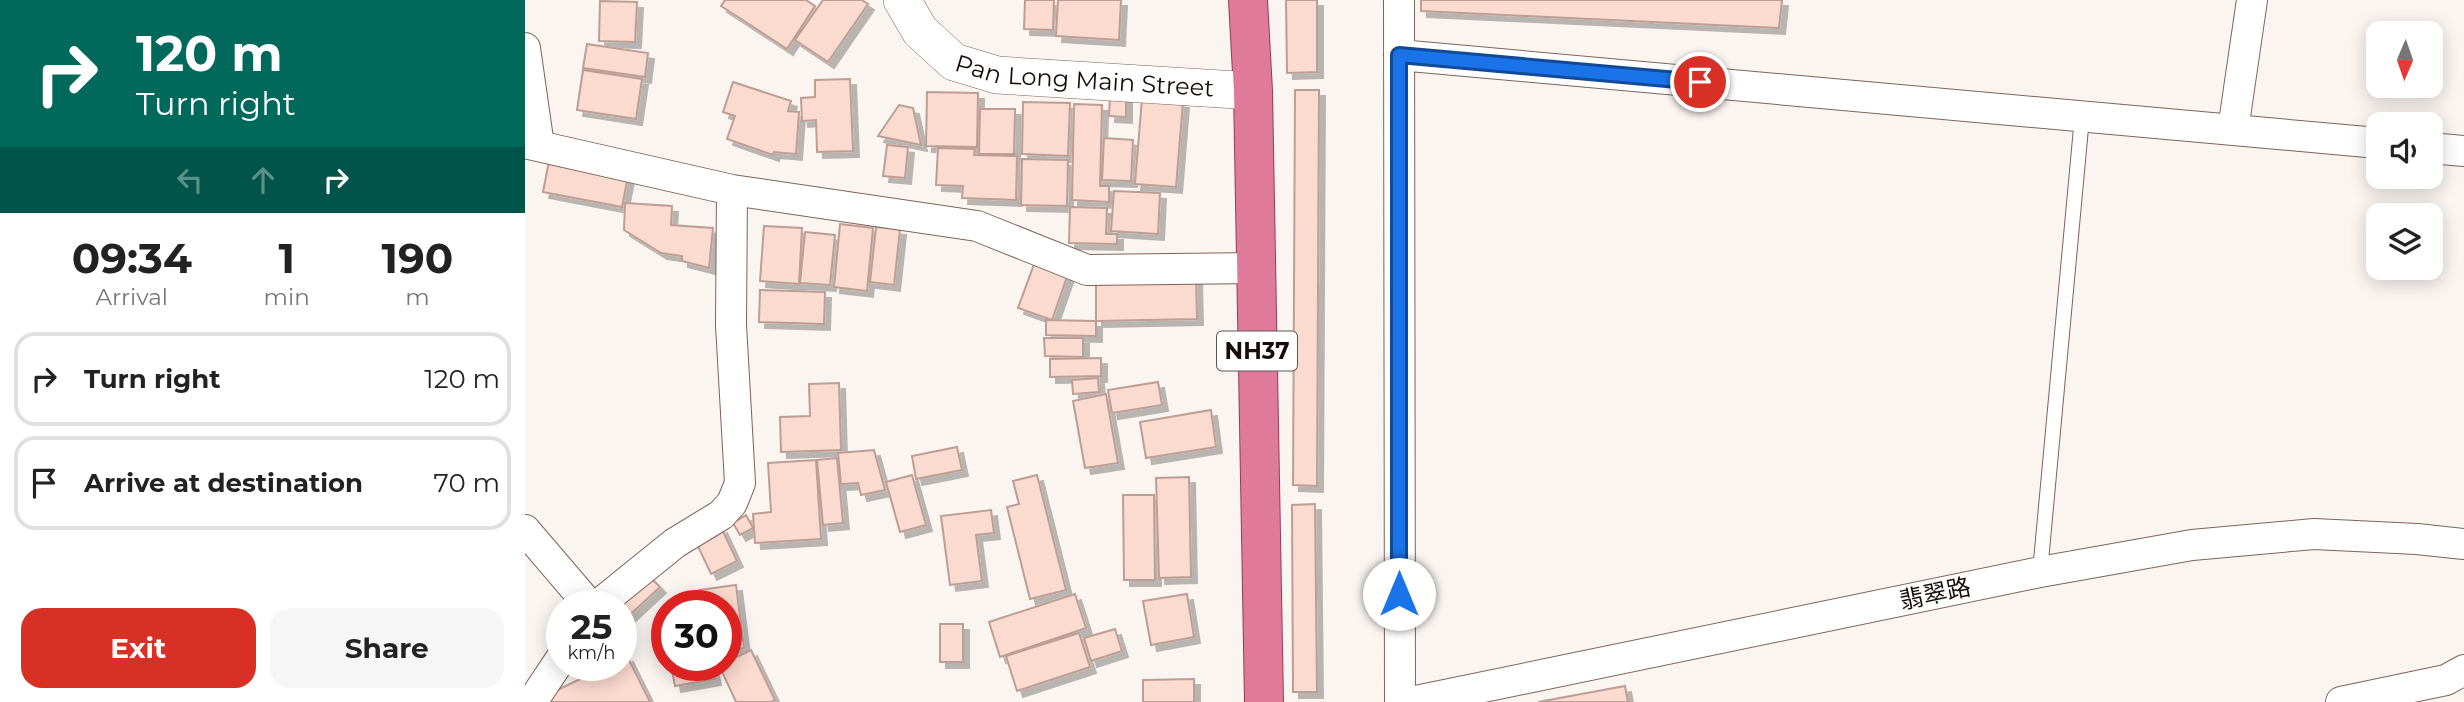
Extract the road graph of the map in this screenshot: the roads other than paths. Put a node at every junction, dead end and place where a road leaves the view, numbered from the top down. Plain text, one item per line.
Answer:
1 (902, 0) edge
2 (1248, 0) edge
3 (1399, 0) edge
4 (2252, 0) edge
5 (525, 48) edge
6 (1399, 55) junction
7 (1253, 91) junction
8 (2082, 117) junction
9 (2233, 130) junction
10 (2366, 142) edge
11 (532, 145) edge
12 (2443, 149) edge
13 (2464, 151) edge
14 (732, 190) junction
15 (1256, 268) junction
16 (525, 530) edge
17 (2464, 544) edge
18 (2041, 572) junction
19 (576, 590) edge
20 (617, 590) edge
21 (2464, 670) edge
22 (546, 681) edge
23 (532, 702) edge
24 (1264, 702) edge
25 (1399, 702) edge
26 (1411, 702) edge
27 (2341, 702) edge

1 - 7 street, Pan Long Main Street
2 - 7 highway, NH37
3 - 6 street
4 - 9 street
5 - 11 street
6 - 8 street
6 - 25 street
7 - 15 highway, NH37
8 - 9 street
8 - 18 lane
9 - 10 street
11 - 14 street
12 - 13 street
14 - 15 street
14 - 20 street
15 - 24 highway, NH37
16 - 19 street
17 - 18 street, 翡翠路
18 - 26 street, 翡翠路
21 - 27 street
22 - 23 street

